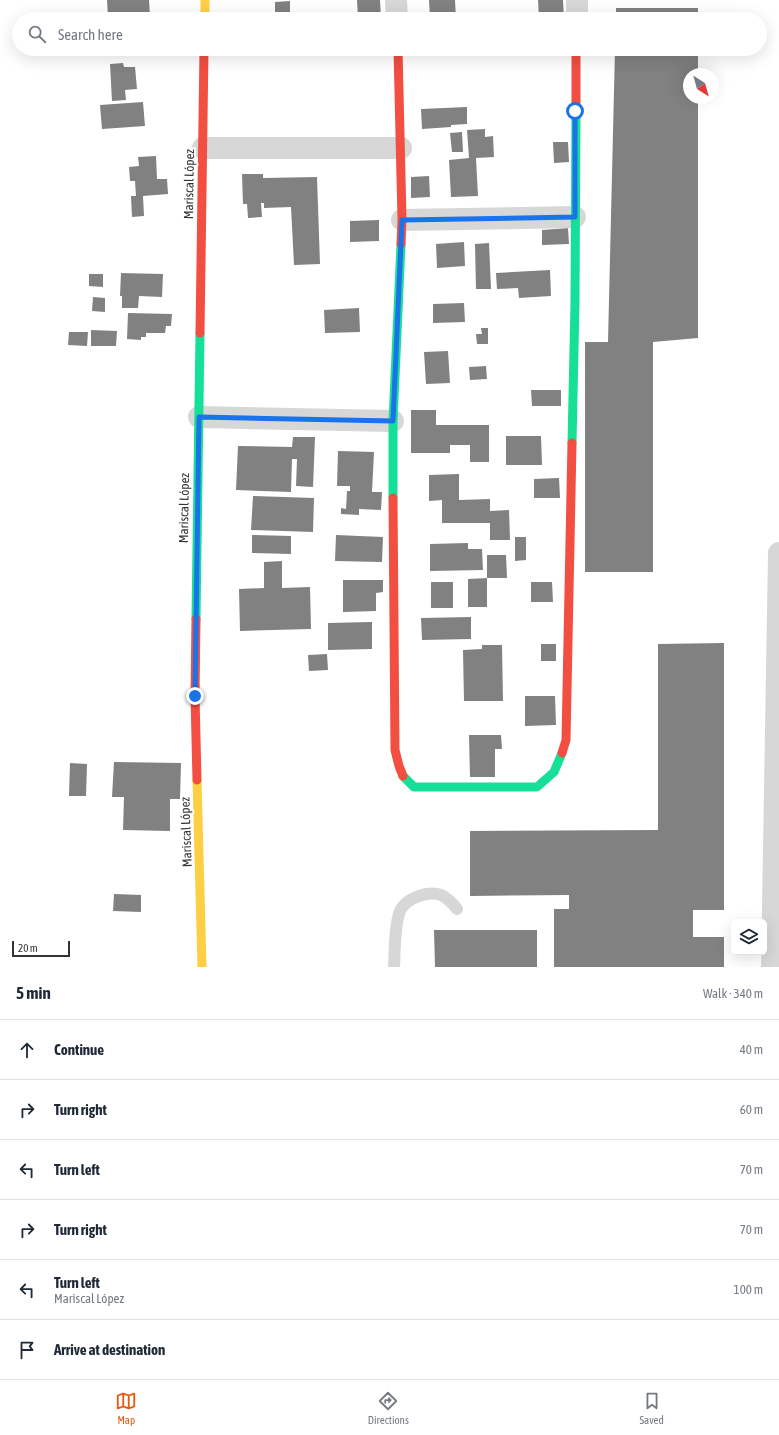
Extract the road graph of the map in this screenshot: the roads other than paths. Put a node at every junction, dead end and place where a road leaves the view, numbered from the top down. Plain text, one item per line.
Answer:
1 (205, 0) edge
2 (396, 0) edge
3 (577, 0) edge
4 (204, 12) edge
5 (397, 12) edge
6 (577, 12) edge
7 (204, 56) edge
8 (398, 56) edge
9 (576, 56) edge
10 (203, 148) junction
11 (401, 148) junction
12 (575, 217) junction
13 (402, 220) junction
14 (199, 417) junction
15 (393, 421) junction
16 (779, 553) edge
17 (457, 909) dead end
18 (202, 967) edge
19 (394, 967) edge
20 (772, 967) edge

1 - 4 street
2 - 5 street
3 - 6 street
7 - 10 street, Mariscal López
8 - 11 street
9 - 12 street
10 - 11 street
10 - 14 street, Mariscal López
11 - 13 street
12 - 13 street
12 - 15 street
13 - 15 street
14 - 15 street
14 - 18 street, Mariscal López
16 - 20 street
17 - 19 lane

